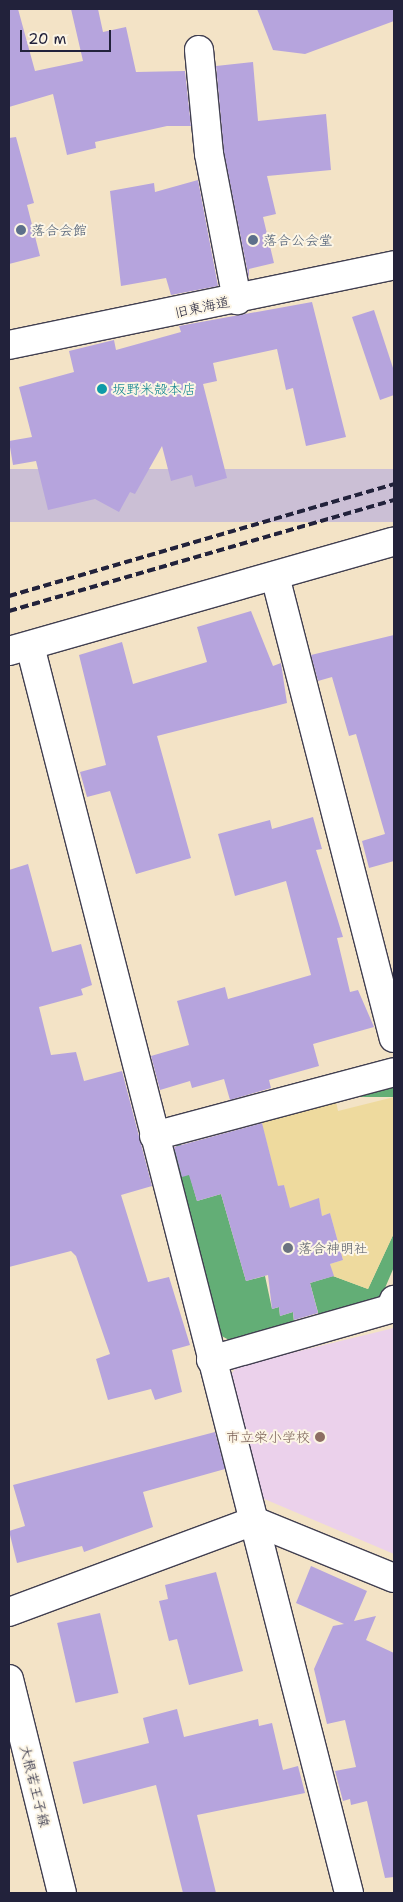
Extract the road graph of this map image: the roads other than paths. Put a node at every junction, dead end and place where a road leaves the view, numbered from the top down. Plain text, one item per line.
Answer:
1 (199, 50) dead end
2 (394, 265) edge
3 (237, 300) junction
4 (9, 345) edge
5 (394, 541) edge
6 (275, 576) junction
7 (19, 648) edge
8 (394, 1038) edge
9 (394, 1072) edge
10 (154, 1136) junction
11 (394, 1300) edge
12 (211, 1360) junction
13 (254, 1521) junction
14 (394, 1578) edge
15 (9, 1612) edge
16 (9, 1679) edge
17 (62, 1893) edge
18 (349, 1893) edge

1 - 3 street
2 - 3 street, 旧東海道
3 - 4 street, 旧東海道
5 - 6 street
6 - 7 street
6 - 8 street
7 - 10 street
9 - 10 street
10 - 12 street
11 - 12 street
12 - 13 street
13 - 14 street
13 - 15 street
13 - 18 street
16 - 17 street, 大根若王子線

